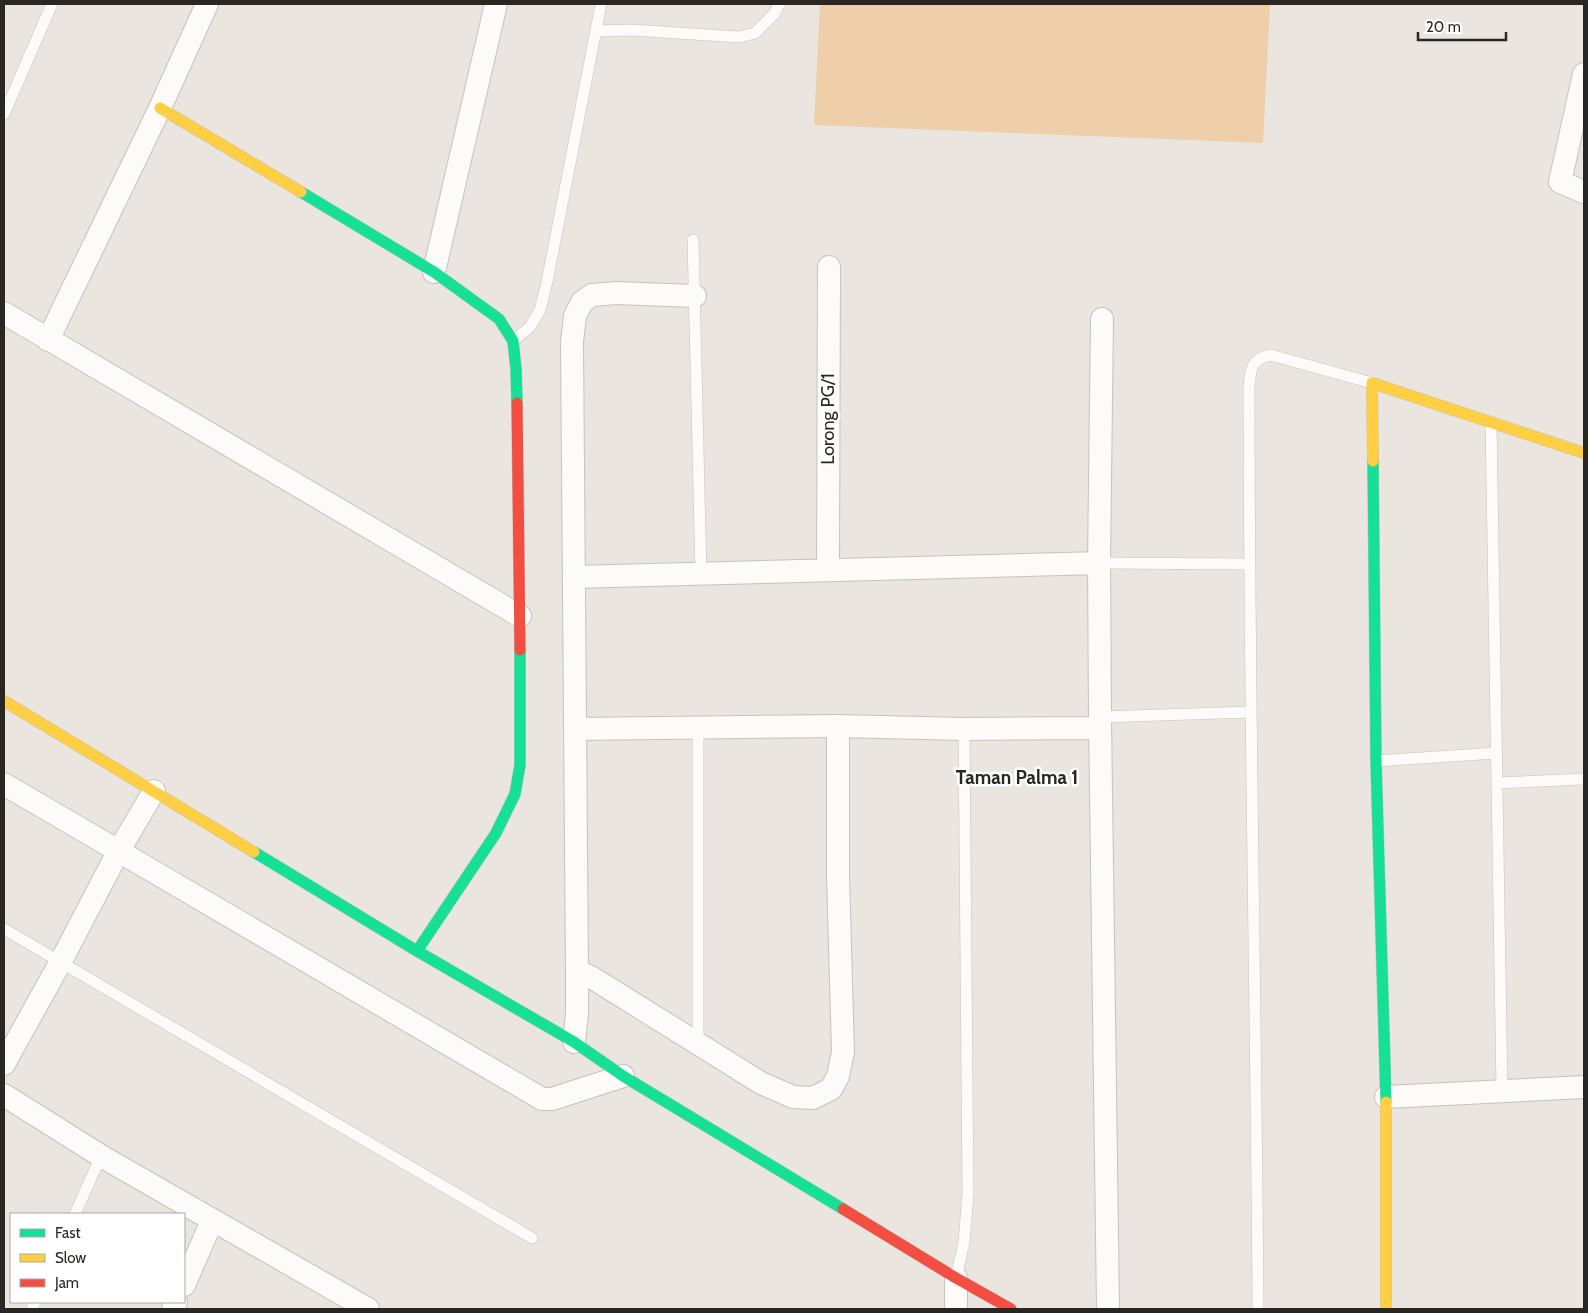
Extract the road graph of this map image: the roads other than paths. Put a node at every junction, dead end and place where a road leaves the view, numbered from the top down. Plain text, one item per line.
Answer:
1 (52, 4) edge
2 (207, 4) edge
3 (496, 4) edge
4 (601, 4) edge
5 (779, 4) edge
6 (596, 31) junction
7 (1584, 74) edge
8 (160, 108) junction
9 (4, 114) edge
10 (1584, 192) edge
11 (693, 240) dead end
12 (828, 267) dead end
13 (434, 272) junction
14 (695, 296) junction
15 (4, 313) edge
16 (1102, 319) dead end
17 (48, 340) junction
18 (512, 341) junction
19 (1372, 383) junction
20 (1491, 422) junction
21 (1584, 453) edge
22 (1099, 563) junction
23 (1248, 564) junction
24 (828, 570) junction
25 (701, 574) junction
26 (574, 577) junction
27 (520, 616) junction
28 (4, 701) edge
29 (1251, 712) junction
30 (1100, 722) junction
31 (838, 726) junction
32 (698, 727) junction
33 (576, 729) junction
34 (964, 729) junction
35 (1496, 753) junction
36 (1376, 761) junction
37 (1584, 779) edge
38 (1496, 783) junction
39 (4, 784) edge
40 (154, 791) junction
41 (118, 852) junction
42 (4, 929) edge
43 (417, 951) junction
44 (60, 962) junction
45 (577, 971) junction
46 (574, 1042) junction
47 (698, 1044) junction
48 (4, 1064) edge
49 (623, 1076) junction
50 (1584, 1087) edge
51 (1502, 1091) junction
52 (4, 1095) edge
53 (1386, 1097) junction
54 (101, 1156) junction
55 (75, 1213) edge
56 (212, 1220) junction
57 (532, 1238) dead end
58 (956, 1278) junction
59 (185, 1283) edge
60 (368, 1309) edge
61 (956, 1309) edge
62 (1011, 1309) edge
63 (1108, 1309) edge
64 (1258, 1309) edge
65 (1386, 1309) edge

1 - 9 lane
2 - 8 street
3 - 13 street
4 - 6 lane
5 - 6 lane
6 - 18 lane
7 - 10 street
8 - 13 street
8 - 17 street
11 - 14 lane
12 - 24 street, Lorong PG/1
13 - 18 street
14 - 25 lane
14 - 26 street
15 - 17 street
16 - 22 street
17 - 27 street
18 - 27 street
19 - 20 street
19 - 23 lane
19 - 36 street
20 - 21 street
20 - 35 lane
22 - 23 lane
22 - 24 street
22 - 30 street
23 - 29 lane
24 - 25 street
25 - 26 street
26 - 33 street
27 - 43 street
28 - 40 street
29 - 30 lane
29 - 64 lane
30 - 34 street
30 - 63 street
31 - 32 street
31 - 34 street
31 - 47 street
32 - 33 street
32 - 47 lane
33 - 45 street
34 - 58 lane
35 - 36 lane
35 - 38 lane
36 - 53 street
37 - 38 lane
38 - 51 lane
39 - 41 street
40 - 41 street
40 - 43 street
41 - 44 street
41 - 49 street
42 - 44 lane
43 - 46 street
44 - 48 street
44 - 57 lane
45 - 46 street
45 - 47 street
46 - 49 street
49 - 58 street
50 - 51 street
51 - 53 street
52 - 54 street
53 - 65 street
54 - 55 lane
54 - 56 street
56 - 59 street
56 - 60 street
58 - 61 street
58 - 62 street

